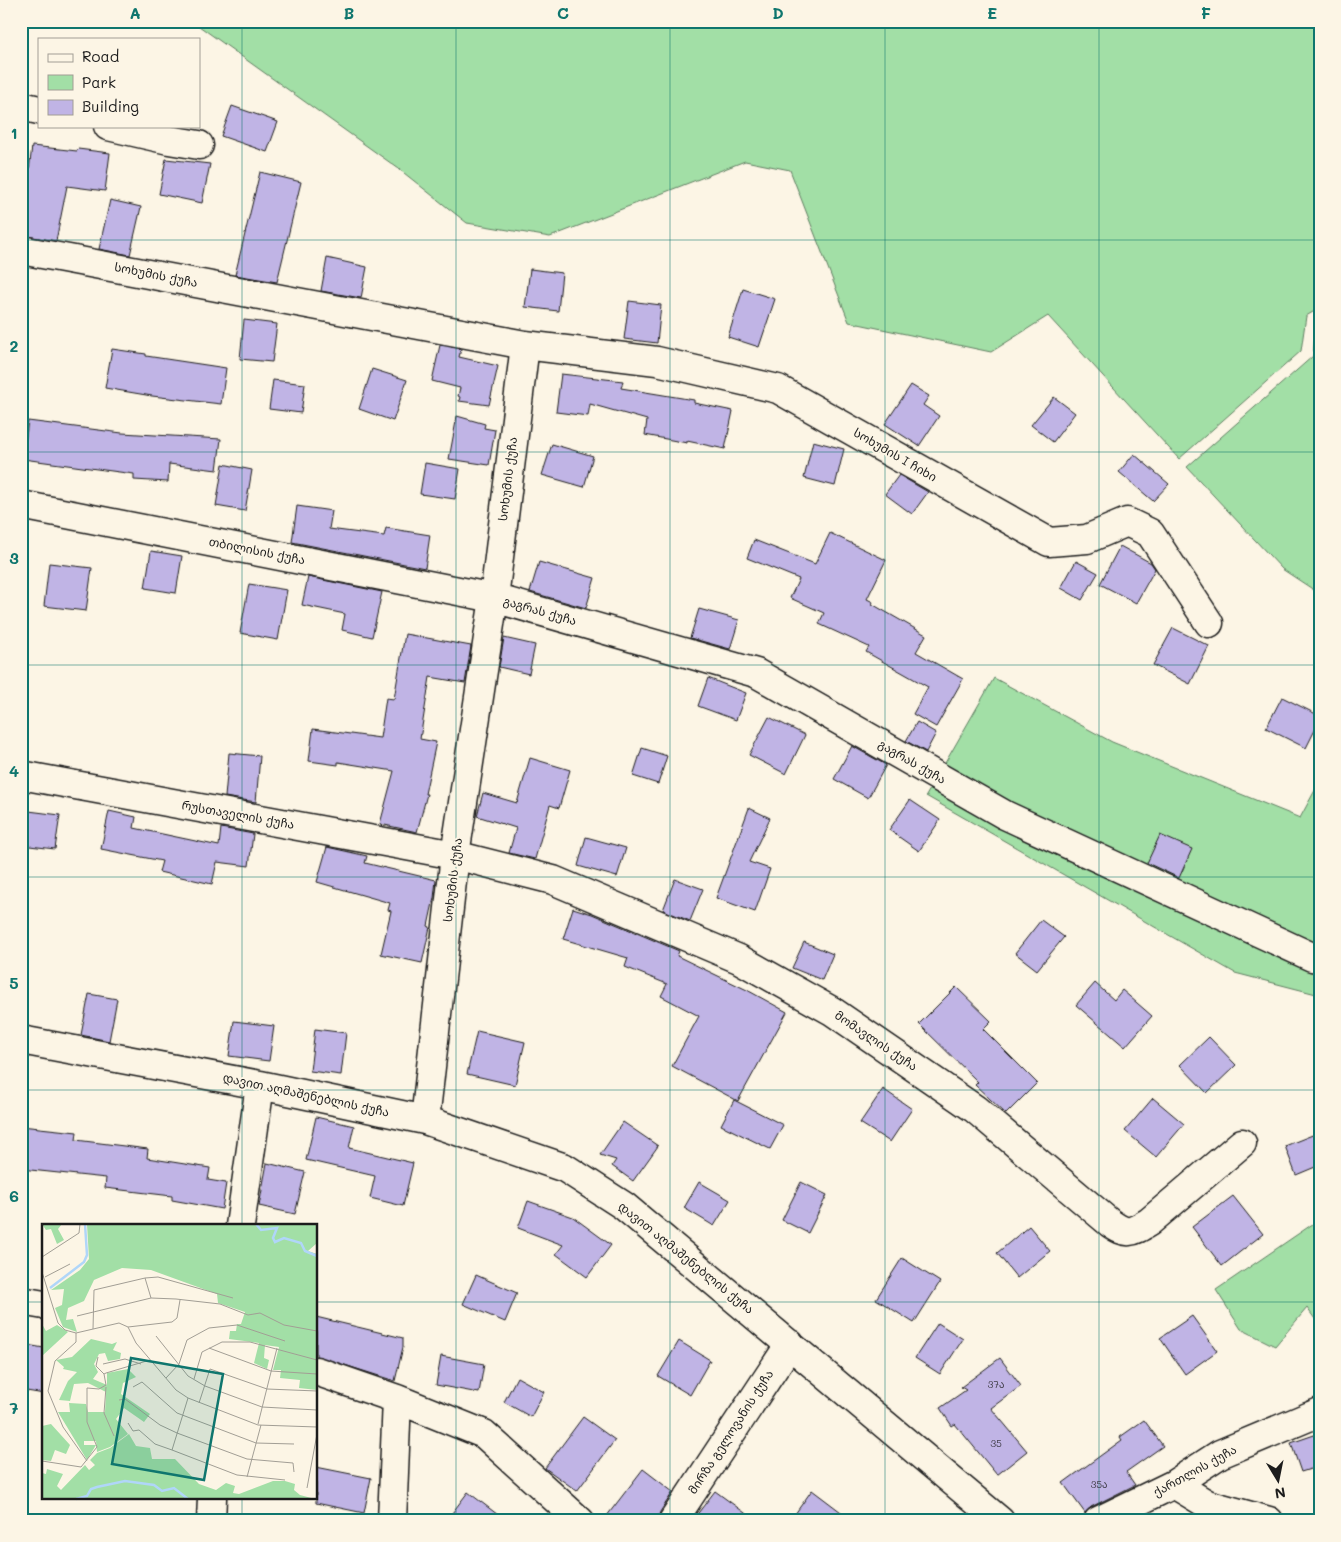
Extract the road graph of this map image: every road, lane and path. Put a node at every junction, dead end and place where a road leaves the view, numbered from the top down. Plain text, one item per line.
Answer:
1 (21, 106) edge
2 (38, 110) edge
3 (117, 128) edge
4 (199, 145) dead end
5 (21, 250) edge
6 (525, 345) junction
7 (21, 505) edge
8 (494, 598) junction
9 (1209, 623) dead end
10 (21, 775) edge
11 (456, 855) junction
12 (1320, 958) edge
13 (21, 1040) edge
14 (260, 1085) junction
15 (425, 1120) junction
16 (1242, 1143) dead end
17 (240, 1224) edge
18 (21, 1301) edge
19 (42, 1305) edge
20 (790, 1344) junction
21 (318, 1372) edge
22 (397, 1400) junction
23 (1320, 1412) edge
24 (1174, 1484) junction
25 (212, 1500) edge
26 (211, 1521) edge
27 (392, 1521) edge
28 (580, 1521) edge
29 (673, 1521) edge
30 (1000, 1521) edge
31 (1098, 1521) edge
32 (1269, 1521) edge

1 - 2 street
3 - 4 street
5 - 6 street, სოხუმის ქუჩა
6 - 8 street, სოხუმის ქუჩა
6 - 9 street, სოხუმის I ჩიხი
7 - 8 street, თბილისის ქუჩა
8 - 11 street, სოხუმის ქუჩა
8 - 12 street, გაგრას ქუჩა
10 - 11 street, რუსთაველის ქუჩა
11 - 15 street, სოხუმის ქუჩა
11 - 16 street, მომავლის ქუჩა
13 - 14 street, დავით აღმაშენებლის ქუჩა
14 - 15 street, დავით აღმაშენებლის ქუჩა
14 - 17 street
15 - 20 street, დავით აღმაშენებლის ქუჩა
18 - 19 street
20 - 29 street, მირზა გელოვანის ქუჩა
20 - 30 street, დავით აღმაშენებლის ქუჩა
21 - 22 street
22 - 27 street
22 - 28 street
23 - 24 street, ქართლის ქუჩა
24 - 31 street, ქართლის ქუჩა
24 - 32 street
25 - 26 street

